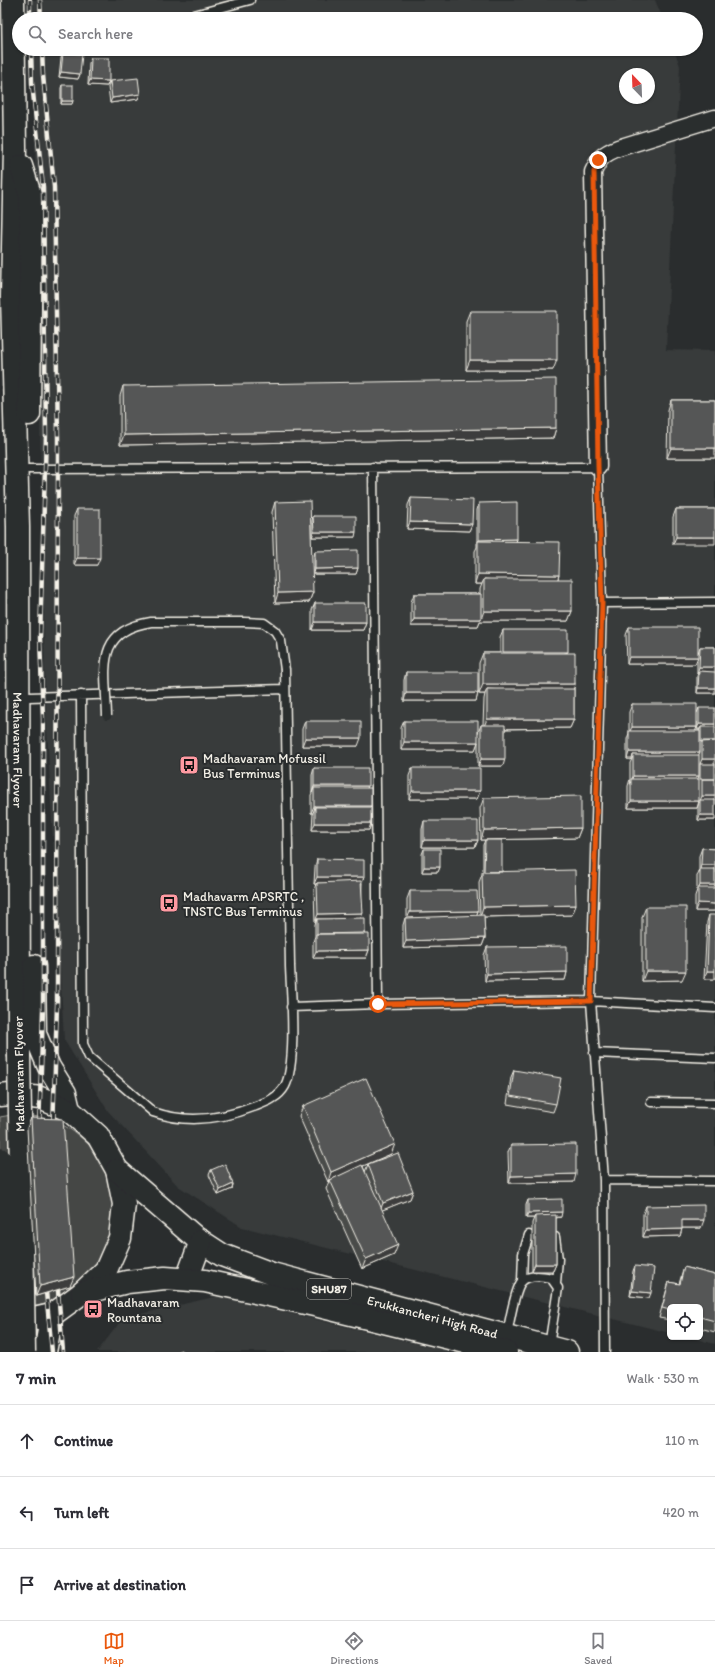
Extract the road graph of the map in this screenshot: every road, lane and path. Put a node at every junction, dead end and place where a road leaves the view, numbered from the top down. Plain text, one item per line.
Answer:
1 (13, 0) edge
2 (250, 0) edge
3 (13, 12) edge
4 (205, 12) edge
5 (14, 56) edge
6 (715, 118) edge
7 (15, 148) junction
8 (598, 466) junction
9 (373, 467) junction
10 (28, 469) junction
11 (715, 602) edge
12 (602, 603) junction
13 (285, 690) junction
14 (81, 695) junction
15 (29, 697) junction
16 (107, 716) dead end
17 (591, 1001) junction
18 (378, 1004) junction
19 (291, 1006) junction
20 (715, 1008) edge
21 (594, 1053) junction
22 (715, 1058) edge
23 (0, 1095) edge
24 (650, 1102) dead end
25 (715, 1103) edge
26 (69, 1110) junction
27 (0, 1159) edge
28 (117, 1170) junction
29 (604, 1180) junction
30 (715, 1181) edge
31 (529, 1235) dead end
32 (555, 1237) edge
33 (201, 1241) junction
34 (187, 1279) junction
35 (522, 1281) junction
36 (556, 1283) junction
37 (82, 1293) junction
38 (52, 1315) junction
39 (0, 1322) edge
40 (504, 1348) edge
41 (558, 1350) edge
42 (3, 1352) edge
43 (24, 1352) edge
44 (45, 1352) edge
45 (605, 1352) edge

1 - 3 main road
2 - 4 lane
5 - 7 main road
6 - 8 street
7 - 10 main road
7 - 43 main road, Madhavaram Flyover, bridge
8 - 9 lane
8 - 12 lane
9 - 10 lane
9 - 18 lane
10 - 15 main road
11 - 12 lane
12 - 17 lane
13 - 14 lane
13 - 16 lane, bridge
13 - 19 lane
14 - 15 lane
14 - 19 lane
15 - 26 main road
17 - 18 lane
17 - 20 lane
17 - 21 lane
18 - 19 lane
21 - 22 lane
21 - 29 lane
23 - 26 main road, SHU87
24 - 25 lane
26 - 28 main road, SHU87
27 - 42 main road, bridge
28 - 33 main road, Erukkancheri High Road / SHU87
28 - 37 main road, SHU87
29 - 30 lane
29 - 45 lane
31 - 35 lane
32 - 36 lane
33 - 34 main road
33 - 40 main road, Erukkancheri High Road / SHU87
34 - 37 main road, SHU87
34 - 40 main road, SHU87
35 - 36 lane
35 - 40 lane
36 - 41 lane
37 - 38 main road, SHU87
38 - 39 main road, SHU87
38 - 44 main road
40 - 41 main road, Erukkancheri High Road / SHU87

